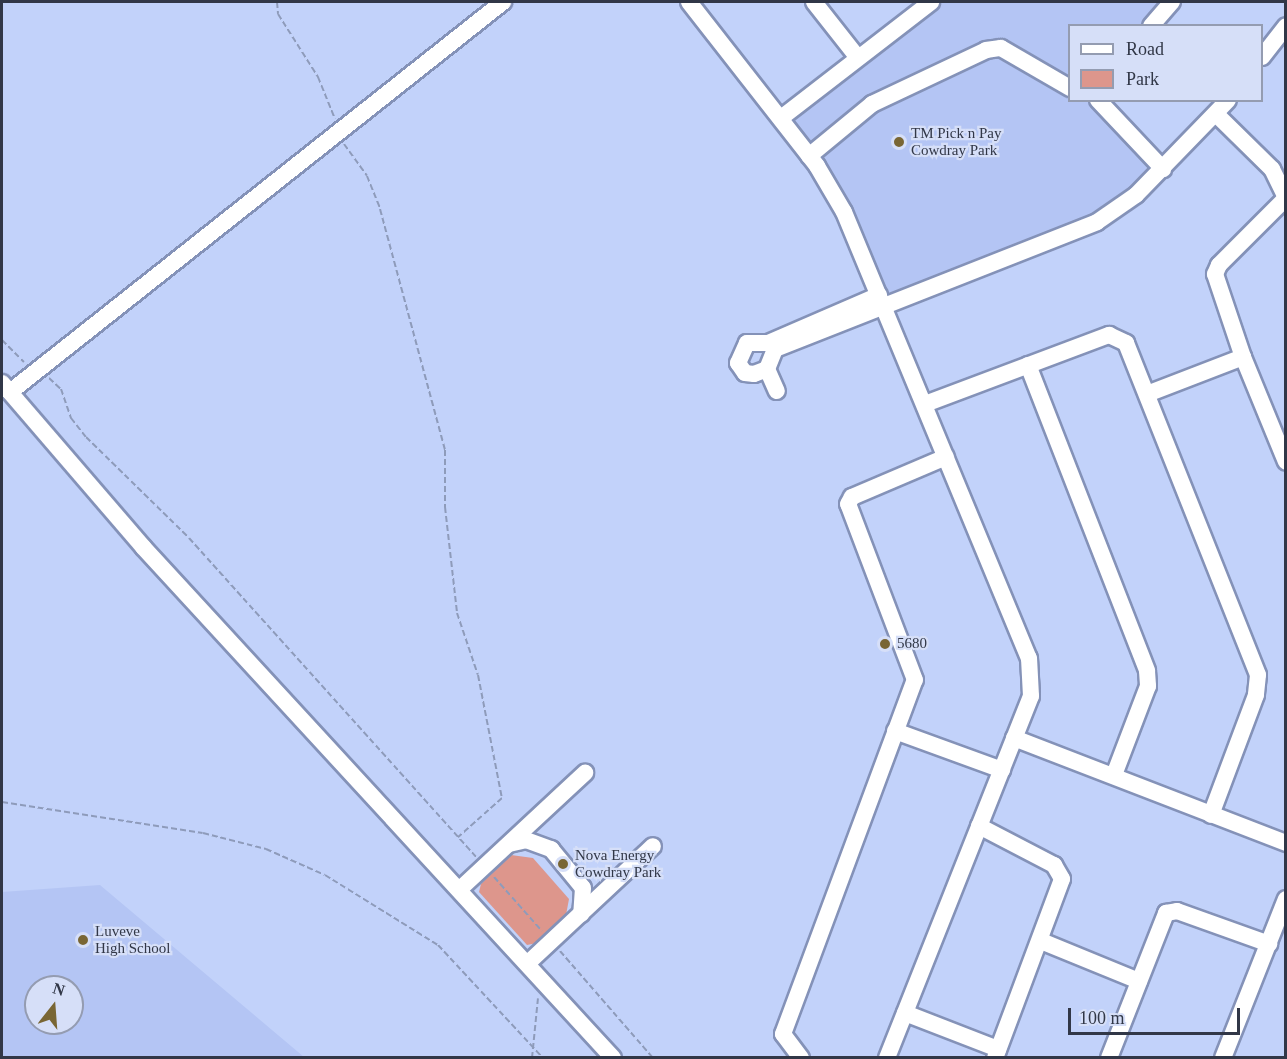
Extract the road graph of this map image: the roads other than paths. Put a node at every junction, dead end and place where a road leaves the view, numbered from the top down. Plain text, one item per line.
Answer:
1 (503, 2) edge
2 (689, 2) edge
3 (814, 2) edge
4 (931, 2) edge
5 (1172, 2) edge
6 (1153, 24) edge
7 (1286, 26) edge
8 (1263, 56) edge
9 (858, 58) junction
10 (1068, 87) edge
11 (1096, 102) edge
12 (1227, 102) edge
13 (1217, 115) junction
14 (781, 118) junction
15 (809, 156) junction
16 (1163, 169) junction
17 (881, 299) junction
18 (1243, 357) junction
19 (1028, 365) junction
20 (767, 369) junction
21 (6, 388) edge
22 (777, 391) dead end
23 (1147, 394) junction
24 (925, 404) junction
25 (946, 457) junction
26 (1286, 462) edge
27 (895, 731) junction
28 (1014, 738) junction
29 (1002, 770) junction
30 (585, 773) dead end
31 (1114, 775) junction
32 (1211, 815) junction
33 (979, 826) junction
34 (1286, 843) edge
35 (509, 844) junction
36 (653, 846) dead end
37 (460, 889) junction
38 (1286, 899) edge
39 (581, 914) junction
40 (1041, 940) junction
41 (1269, 944) junction
42 (528, 963) junction
43 (1139, 981) junction
44 (905, 1013) junction
45 (996, 1053) edge
46 (613, 1058) edge
47 (801, 1058) edge
48 (887, 1058) edge
49 (1109, 1058) edge
50 (1223, 1058) edge

1 - 21 street
2 - 14 street
3 - 9 street
4 - 9 street
5 - 6 street
7 - 8 street
9 - 14 street
10 - 15 street
11 - 16 street
12 - 13 street
13 - 16 street
13 - 18 street
14 - 15 street
15 - 17 street
16 - 17 street
17 - 20 street
17 - 20 street
17 - 24 street
18 - 23 street
18 - 26 street
19 - 23 street
19 - 24 street
19 - 31 street
20 - 22 street
21 - 37 street
23 - 32 street
24 - 25 street
25 - 27 street
25 - 28 street
27 - 29 street
27 - 47 street
28 - 29 street
28 - 31 street
29 - 33 street
30 - 35 street
31 - 32 street
32 - 34 street
33 - 40 street
33 - 44 street
35 - 37 street
35 - 39 street
36 - 39 street
37 - 42 street
38 - 41 street
39 - 42 street
40 - 43 street
40 - 45 street
41 - 43 street
41 - 50 street
42 - 46 street
43 - 49 street
44 - 45 street
44 - 48 street

